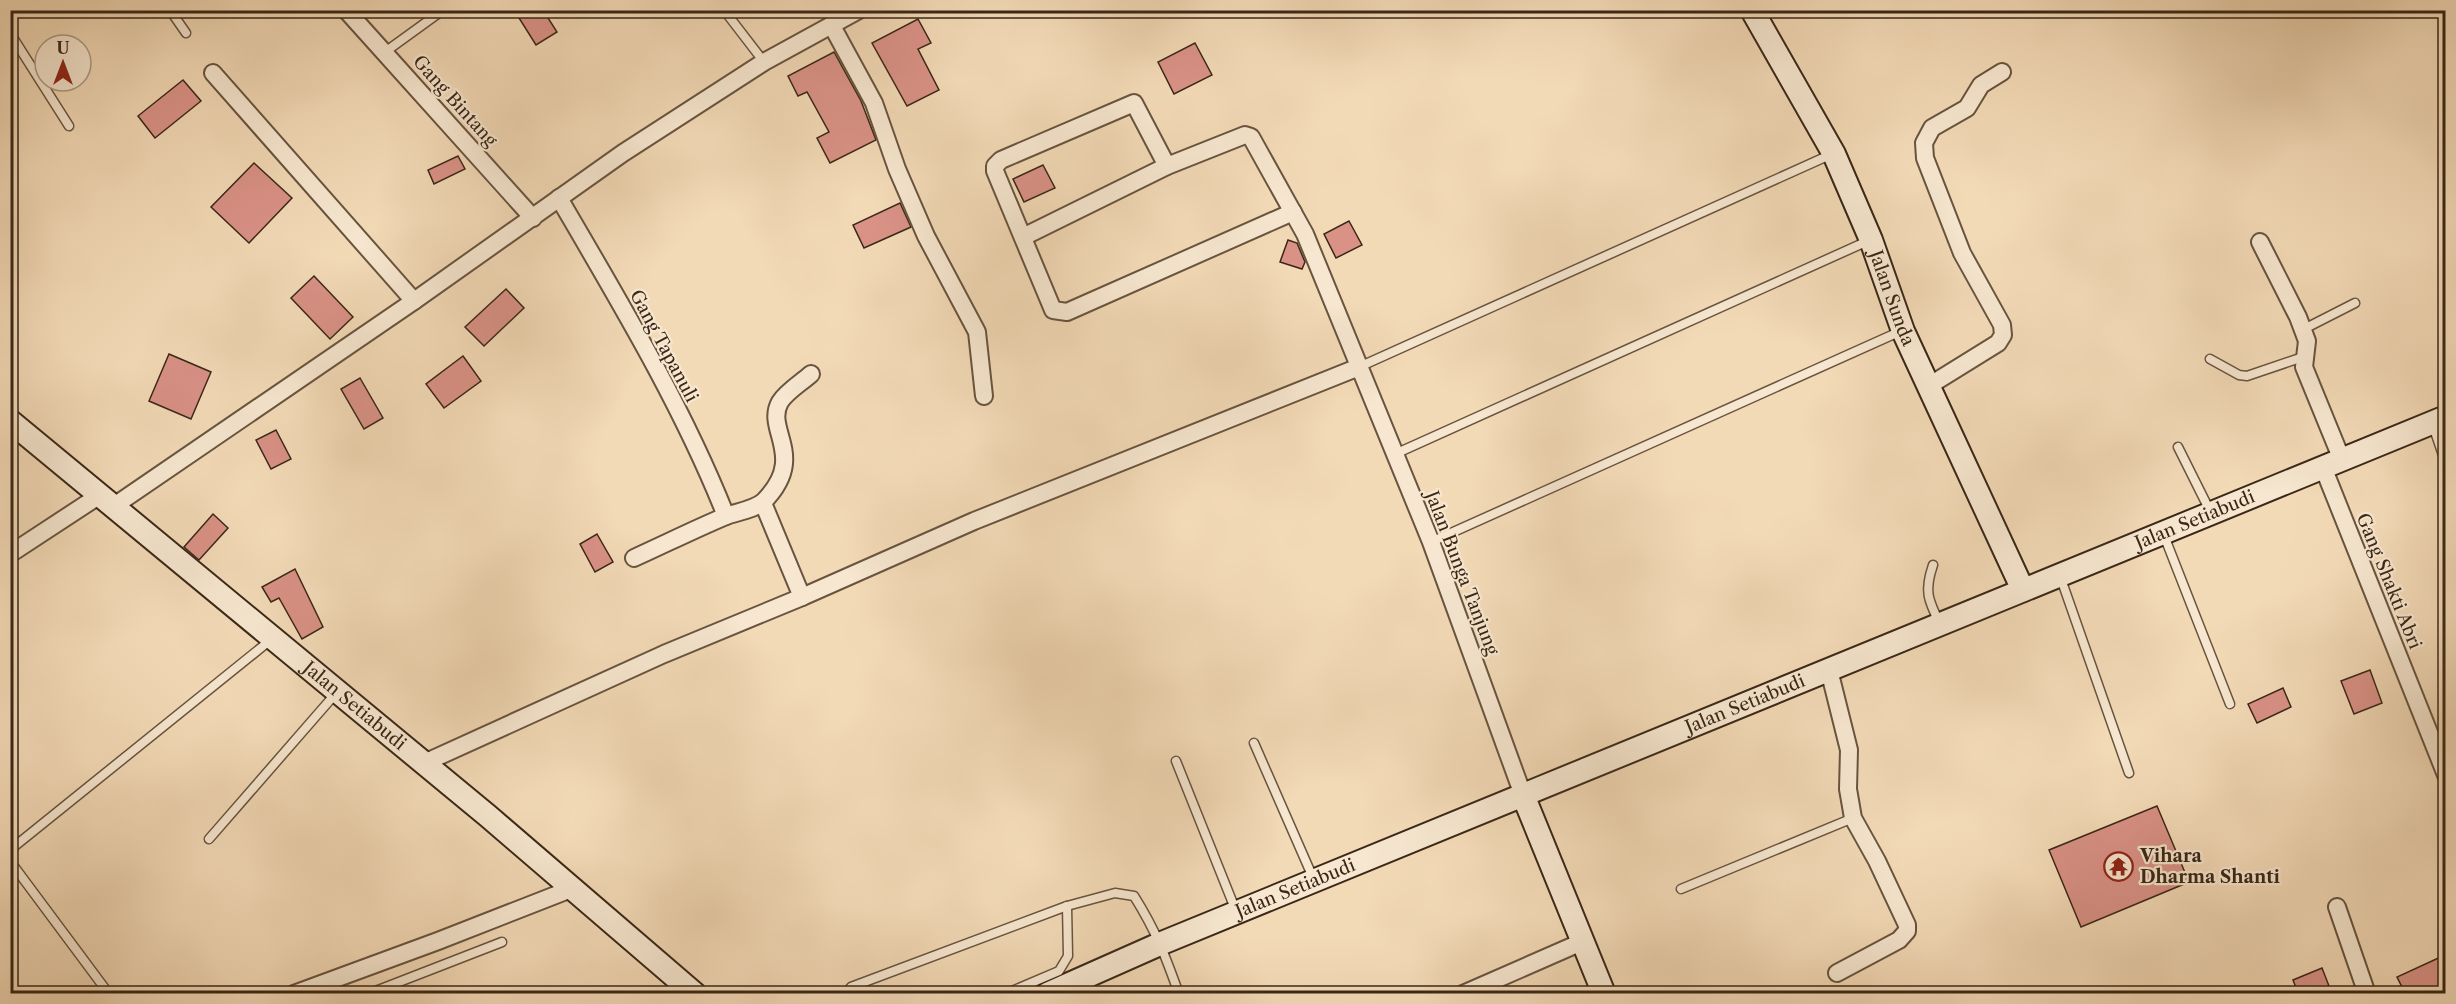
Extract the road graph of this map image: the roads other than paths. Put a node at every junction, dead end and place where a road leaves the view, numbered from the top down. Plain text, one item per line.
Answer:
1 (171, 10) edge
2 (346, 10) edge
3 (443, 10) edge
4 (724, 10) edge
5 (859, 10) edge
6 (1752, 10) edge
7 (832, 26) junction
8 (10, 33) edge
9 (186, 33) dead end
10 (385, 52) junction
11 (764, 63) junction
12 (2002, 72) dead end
13 (213, 73) dead end
14 (69, 126) dead end
15 (1834, 154) junction
16 (1167, 166) junction
17 (559, 198) junction
18 (1293, 212) junction
19 (533, 218) junction
20 (1023, 237) junction
21 (1871, 240) junction
22 (2260, 242) dead end
23 (414, 301) junction
24 (2355, 303) dead end
25 (2302, 330) junction
26 (1903, 331) junction
27 (2303, 357) junction
28 (2210, 359) dead end
29 (1359, 368) junction
30 (811, 374) dead end
31 (1927, 387) junction
32 (984, 396) dead end
33 (2439, 420) edge
34 (10, 421) edge
35 (2178, 447) dead end
36 (1395, 454) junction
37 (2332, 464) junction
38 (2445, 464) edge
39 (107, 500) junction
40 (763, 503) junction
41 (2211, 513) junction
42 (726, 516) junction
43 (2163, 533) junction
44 (1431, 542) junction
45 (10, 554) edge
46 (634, 558) dead end
47 (1933, 565) dead end
48 (2060, 575) junction
49 (2023, 590) junction
50 (802, 597) junction
51 (1940, 624) junction
52 (273, 638) junction
53 (1828, 670) junction
54 (337, 692) junction
55 (2230, 704) dead end
56 (1254, 743) dead end
57 (1176, 761) dead end
58 (424, 763) junction
59 (2129, 773) dead end
60 (2445, 775) edge
61 (1523, 795) junction
62 (1853, 818) junction
63 (209, 839) dead end
64 (10, 850) edge
65 (10, 861) edge
66 (1314, 880) junction
67 (571, 889) junction
68 (1681, 890) dead end
69 (1067, 906) junction
70 (2337, 907) dead end
71 (1237, 912) junction
72 (1584, 941) junction
73 (502, 942) dead end
74 (1162, 943) junction
75 (1837, 973) dead end
76 (109, 993) edge
77 (294, 993) edge
78 (368, 993) edge
79 (695, 993) edge
80 (845, 993) edge
81 (1005, 993) edge
82 (1047, 993) edge
83 (1179, 993) edge
84 (1463, 993) edge
85 (1604, 993) edge
86 (2367, 993) edge

1 - 9 lane
2 - 10 street, Gang Bintang
3 - 10 lane
4 - 11 lane
5 - 7 street
6 - 15 street, Jalan Sunda
7 - 11 street
7 - 32 street
8 - 14 lane
10 - 19 street, Gang Bintang
11 - 17 street
12 - 31 street
13 - 23 street
15 - 21 street, Jalan Sunda
15 - 29 lane
16 - 18 street, Jalan Bunga Tanjung
16 - 20 street
16 - 20 street
17 - 19 street
17 - 42 street, Gang Tapanuli
18 - 20 street
18 - 29 street, Jalan Bunga Tanjung
19 - 23 street
21 - 26 street, Jalan Sunda
21 - 36 lane
22 - 25 street
23 - 39 street
24 - 25 lane
25 - 27 street, Gang Shakti Abri
26 - 31 street, Jalan Sunda
26 - 44 lane
27 - 28 lane
27 - 37 street, Gang Shakti Abri
29 - 36 street, Jalan Bunga Tanjung
29 - 50 street
30 - 40 street
31 - 49 street, Jalan Sunda
33 - 37 street, Jalan Setiabudi
33 - 38 lane
34 - 39 street, Jalan Setiabudi
35 - 41 lane
36 - 44 street, Jalan Bunga Tanjung
37 - 41 street, Jalan Setiabudi
37 - 60 street, Gang Shakti Abri
39 - 45 street
39 - 52 street, Jalan Setiabudi
40 - 42 street
40 - 50 street
41 - 43 street, Jalan Setiabudi
42 - 46 street
43 - 48 street, Jalan Setiabudi
43 - 55 lane
44 - 61 street, Jalan Bunga Tanjung
47 - 51 lane
48 - 49 street, Jalan Setiabudi
48 - 59 lane
49 - 51 street, Jalan Setiabudi
50 - 58 street
51 - 53 street, Jalan Setiabudi
52 - 54 street, Jalan Setiabudi
52 - 64 lane
53 - 61 street, Jalan Setiabudi
53 - 62 street
54 - 58 street, Jalan Setiabudi
54 - 63 lane
56 - 66 lane
57 - 71 lane
58 - 67 street, Jalan Setiabudi
61 - 66 street, Jalan Setiabudi
61 - 72 street
62 - 68 lane
62 - 75 street
65 - 76 lane
66 - 71 street, Jalan Setiabudi
67 - 77 street
67 - 79 street, Jalan Setiabudi
69 - 74 lane
69 - 80 lane
69 - 81 lane
70 - 86 street
71 - 74 street, Jalan Setiabudi
72 - 84 street
72 - 85 street
73 - 78 lane
74 - 82 street, Jalan Setiabudi
74 - 83 lane

